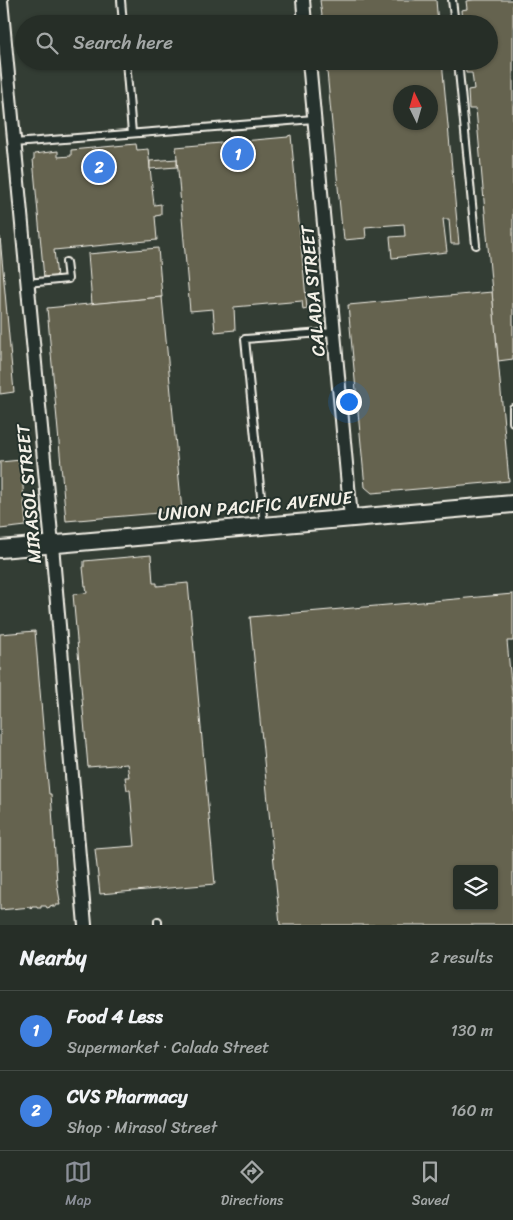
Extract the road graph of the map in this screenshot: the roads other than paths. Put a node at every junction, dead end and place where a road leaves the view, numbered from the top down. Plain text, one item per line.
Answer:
1 (1, 0) edge
2 (121, 0) edge
3 (303, 0) edge
4 (452, 0) edge
5 (122, 15) edge
6 (304, 15) edge
7 (454, 15) edge
8 (127, 70) edge
9 (310, 70) edge
10 (459, 70) edge
11 (314, 119) junction
12 (132, 133) junction
13 (14, 142) junction
14 (476, 245) dead end
15 (66, 262) dead end
16 (27, 283) junction
17 (334, 332) junction
18 (513, 408) edge
19 (513, 422) edge
20 (513, 504) edge
21 (351, 518) junction
22 (264, 526) junction
23 (52, 545) junction
24 (0, 549) edge
25 (85, 925) edge

1 - 13 street, MIRASOL STREET
2 - 5 lane
3 - 6 street
4 - 7 lane
8 - 12 lane
9 - 11 street, CALADA STREET
10 - 14 lane
11 - 12 lane
11 - 17 street, CALADA STREET
12 - 13 lane
13 - 16 street, MIRASOL STREET
15 - 16 lane
16 - 23 street, MIRASOL STREET
17 - 21 street, CALADA STREET
17 - 22 lane
18 - 19 lane
20 - 21 street, UNION PACIFIC AVENUE
21 - 22 street, UNION PACIFIC AVENUE
22 - 23 street, UNION PACIFIC AVENUE
23 - 24 street, UNION PACIFIC AVENUE
23 - 25 street, MIRASOL STREET

